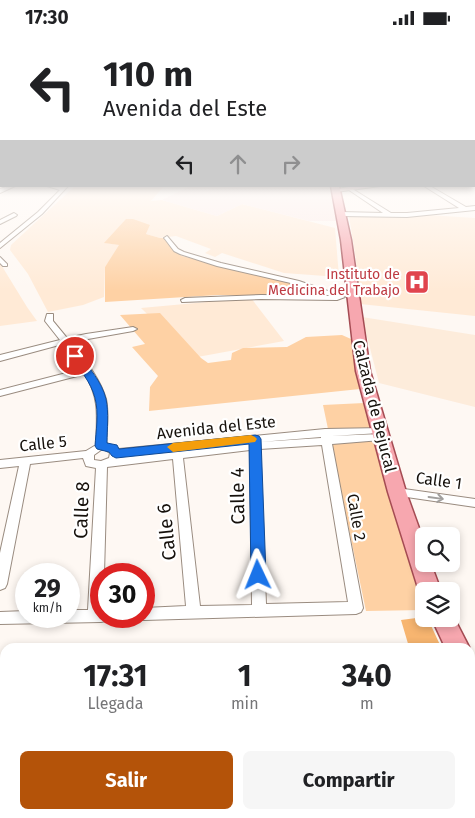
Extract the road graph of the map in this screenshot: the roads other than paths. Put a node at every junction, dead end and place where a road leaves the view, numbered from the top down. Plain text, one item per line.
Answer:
1 (35, 218) edge
2 (342, 218) edge
3 (167, 237) dead end
4 (0, 247) edge
5 (320, 290) junction
6 (347, 298) junction
7 (315, 299) junction
8 (186, 300) dead end
9 (50, 319) dead end
10 (132, 329) dead end
11 (65, 342) junction
12 (0, 358) edge
13 (86, 371) junction
14 (0, 393) edge
15 (381, 433) junction
16 (326, 436) junction
17 (255, 443) junction
18 (101, 446) junction
19 (177, 451) junction
20 (88, 454) junction
21 (110, 460) junction
22 (25, 461) junction
23 (0, 463) edge
24 (397, 492) junction
25 (475, 503) edge
26 (102, 563) edge
27 (427, 582) edge
28 (0, 585) edge
29 (259, 611) junction
30 (194, 613) junction
31 (155, 614) edge
32 (90, 616) edge
33 (0, 618) edge
34 (447, 627) edge
35 (455, 643) edge

1 - 4 street
2 - 6 main road, Calzada de Bejucal
3 - 5 street
5 - 6 street
5 - 7 street
6 - 7 street
6 - 15 main road, Calzada de Bejucal
7 - 8 street
9 - 11 street
10 - 11 street
11 - 12 street
11 - 13 street
13 - 14 street
13 - 18 street
15 - 16 street, Avenida del Este
15 - 24 main road, Calzada de Bejucal
16 - 17 street, Avenida del Este
16 - 29 street, Calle 2
17 - 19 street, Avenida del Este
17 - 29 street, Calle 4
18 - 20 street
18 - 21 street
19 - 21 street, Avenida del Este
19 - 30 street, Calle 6
20 - 21 street
20 - 22 street, Calle 5
21 - 26 street, Calle 8
22 - 23 street, Calle 5
22 - 28 street
24 -> 25 street, Calle 1
24 - 27 main road, Calzada de Bejucal
29 - 30 street
30 - 31 street
32 - 33 street
34 - 35 main road

